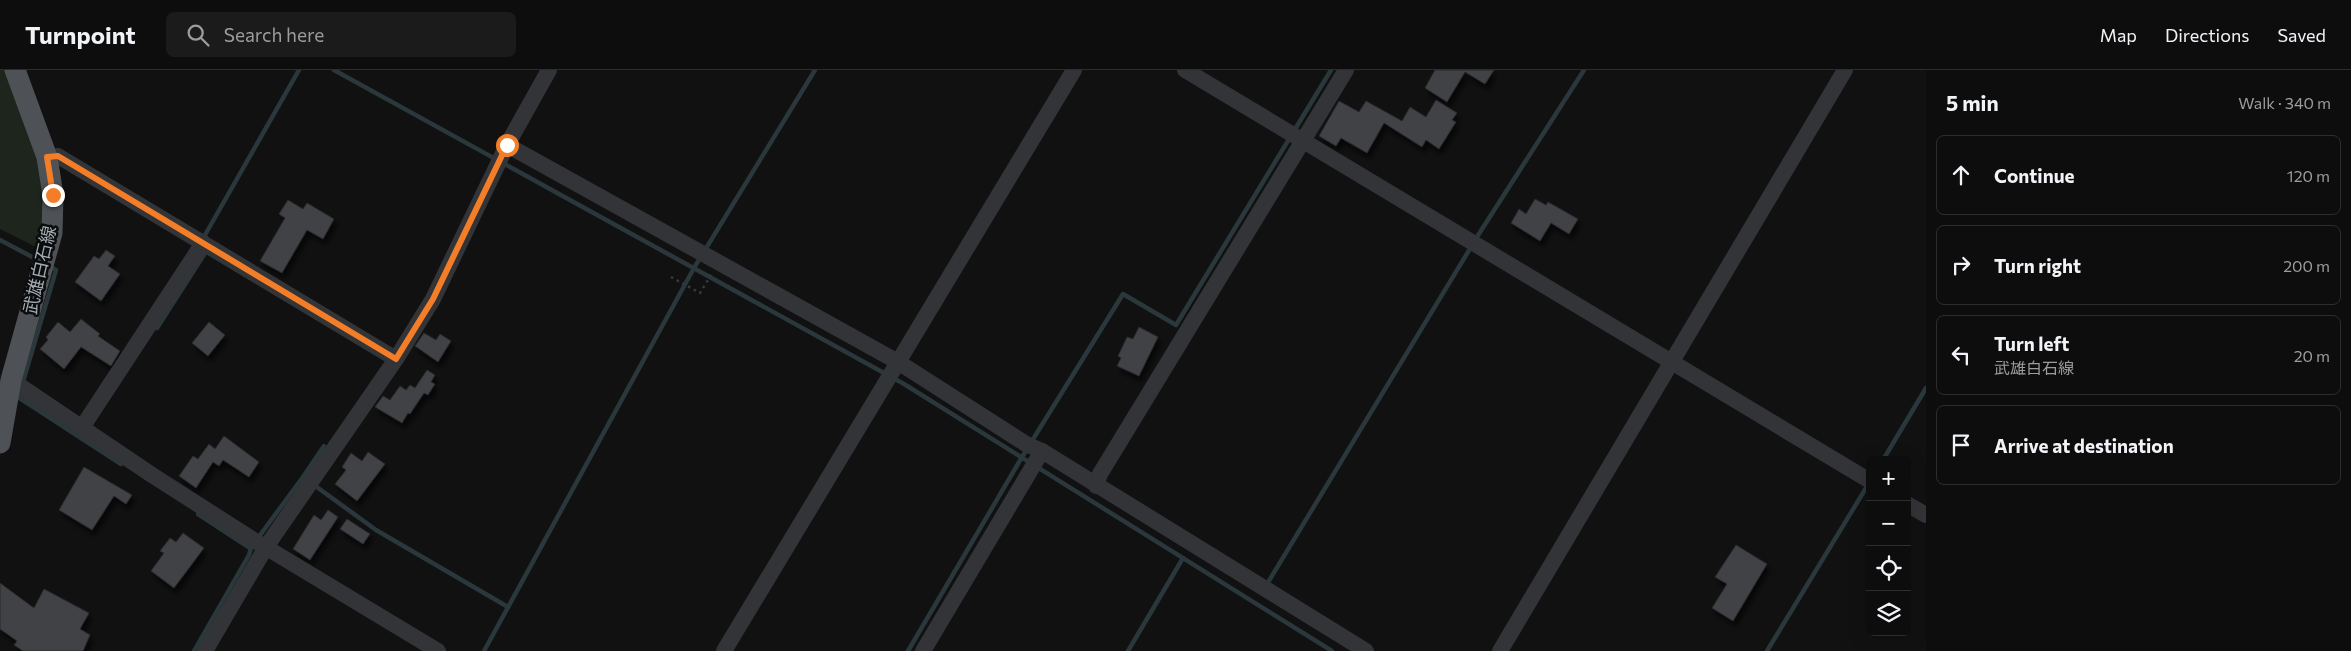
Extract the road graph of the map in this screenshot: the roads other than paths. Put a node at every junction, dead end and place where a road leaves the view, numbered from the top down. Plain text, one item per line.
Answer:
1 (15, 70) edge
2 (549, 70) edge
3 (1074, 70) edge
4 (1185, 70) edge
5 (1346, 70) edge
6 (1845, 70) edge
7 (1295, 137) junction
8 (502, 156) junction
9 (47, 157) junction
10 (206, 245) junction
11 (396, 359) junction
12 (1671, 362) junction
13 (892, 371) junction
14 (13, 377) edge
15 (82, 426) junction
16 (0, 443) edge
17 (1034, 455) junction
18 (1866, 479) edge
19 (1096, 486) junction
20 (1911, 506) edge
21 (1926, 515) edge
22 (259, 543) junction
23 (205, 651) edge
24 (438, 651) edge
25 (724, 651) edge
26 (924, 651) edge
27 (1366, 651) edge
28 (1500, 651) edge

1 - 9 main road, 武雄白石線
2 - 8 street
3 - 13 street
4 - 7 street
5 - 7 street
6 - 12 street
7 - 12 street
7 - 19 street
8 - 11 street
8 - 13 street
9 - 10 street
9 - 14 main road, 武雄白石線
10 - 11 street
10 - 15 street
11 - 22 street
12 - 18 street
12 - 28 street
13 - 17 street
13 - 25 street
14 - 15 street
14 - 16 main road, 武雄白石線
15 - 22 street
17 - 19 street
17 - 26 street
19 - 27 street
20 - 21 street
22 - 23 street
22 - 24 street

